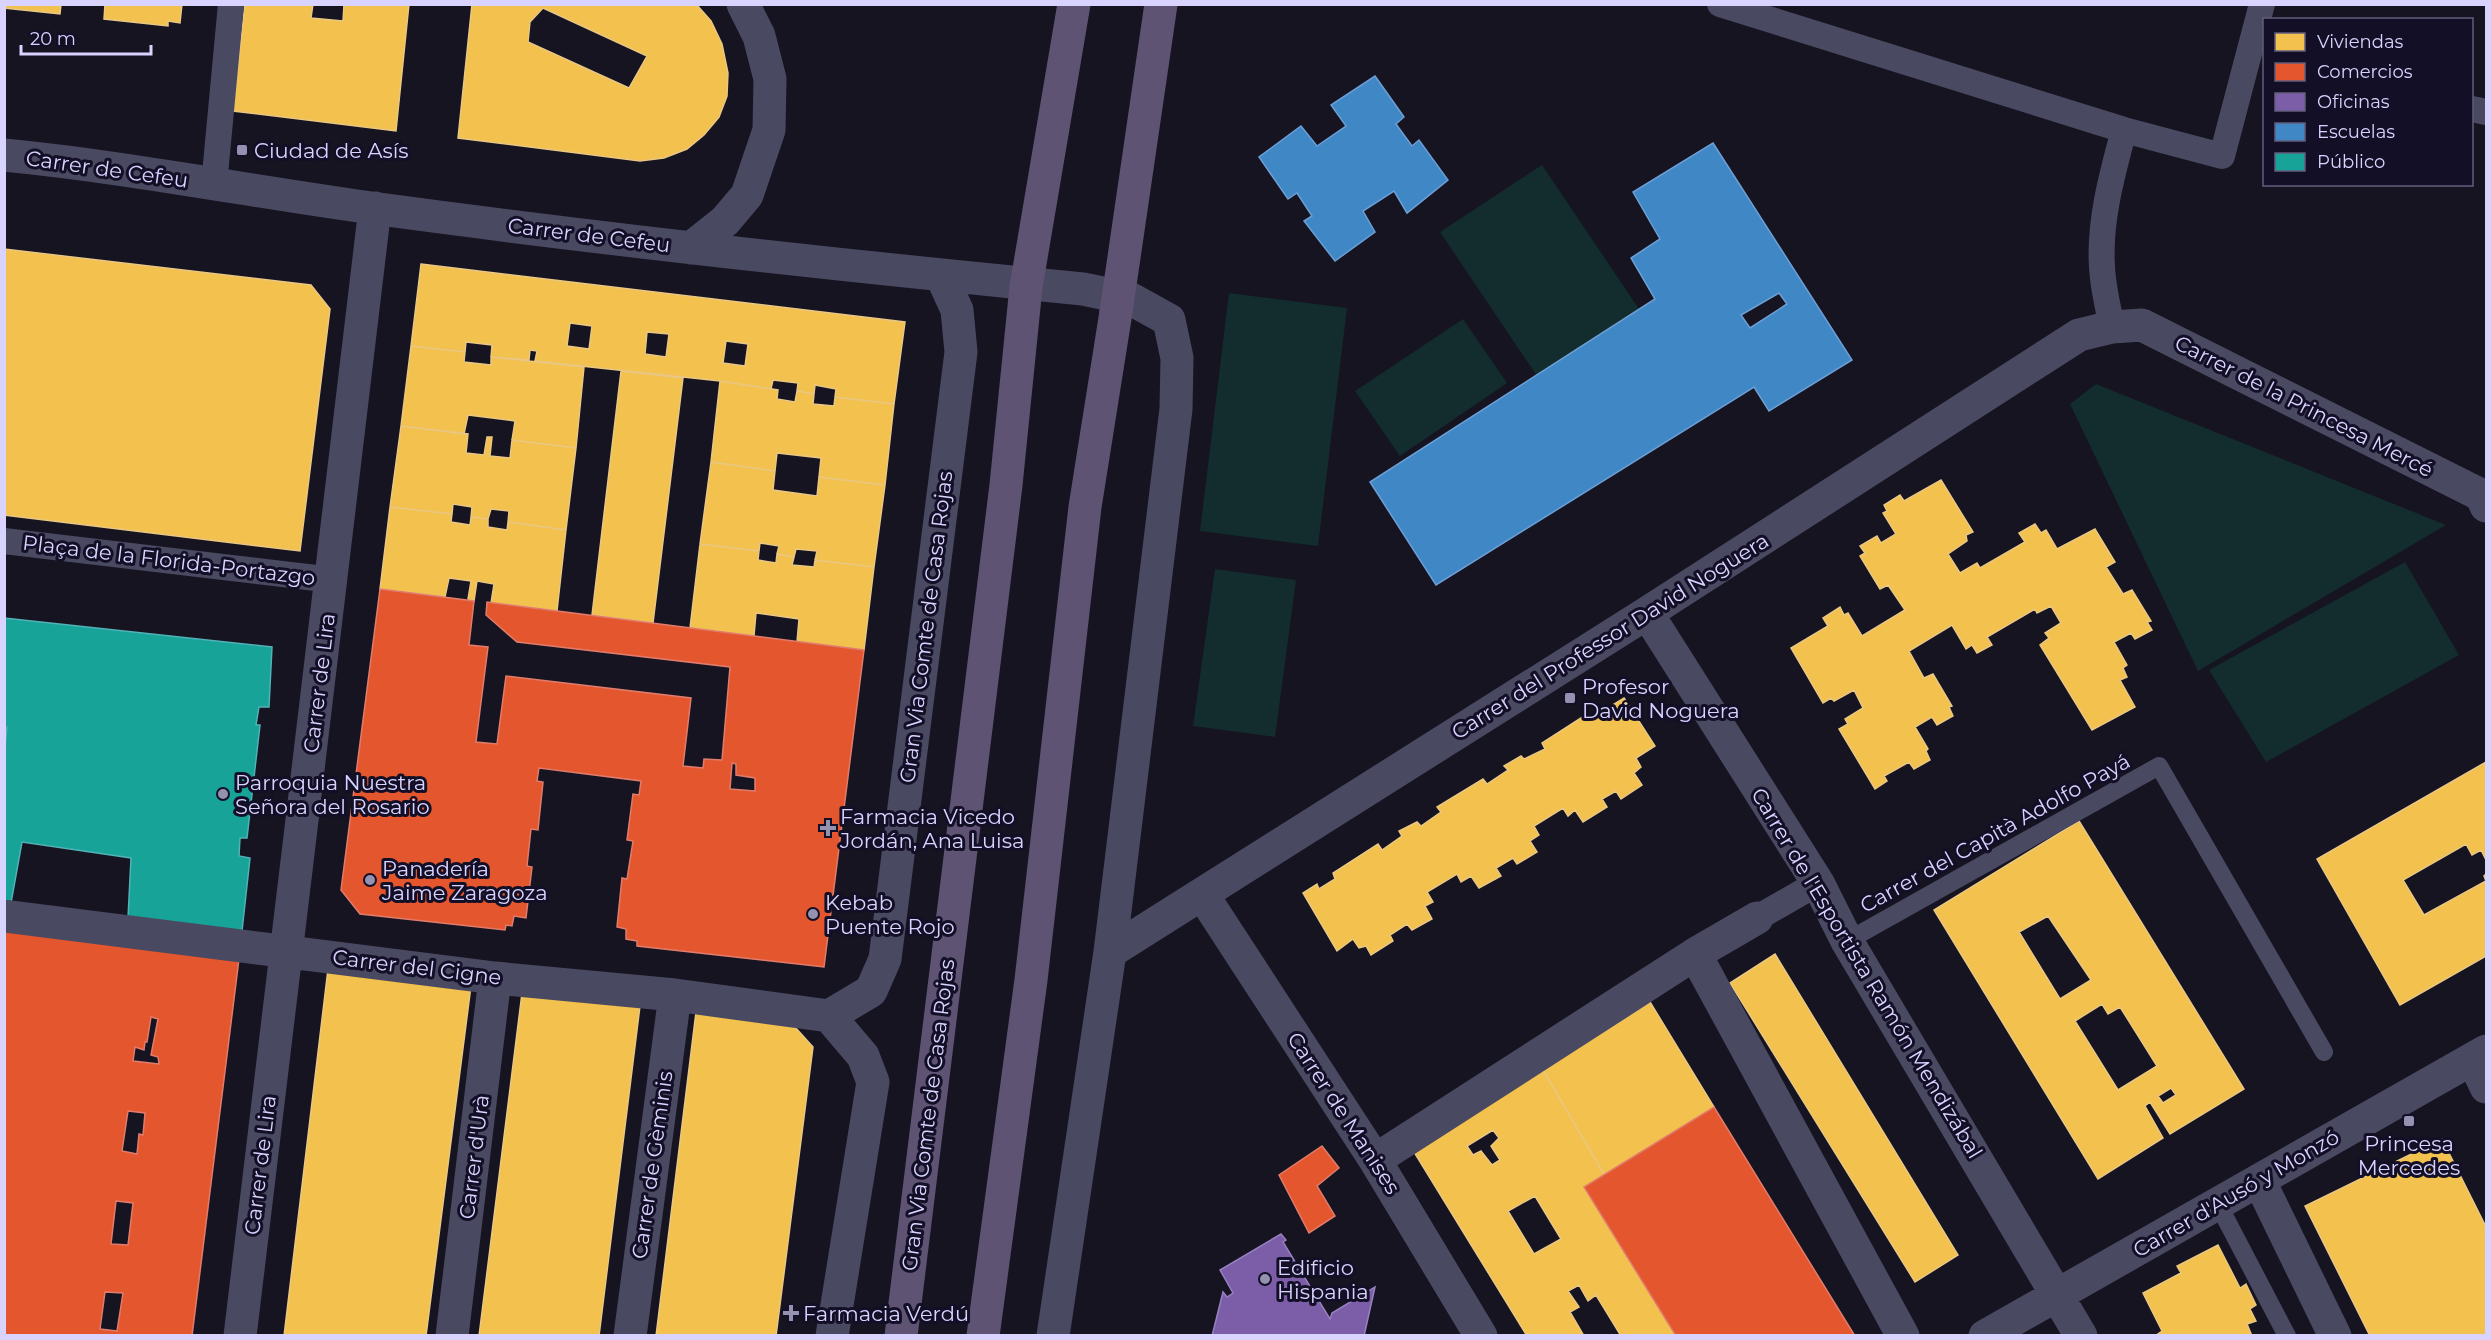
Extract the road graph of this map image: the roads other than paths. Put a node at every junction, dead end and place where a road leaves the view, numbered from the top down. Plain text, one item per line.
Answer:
1 (231, 4) edge
2 (743, 4) edge
3 (1074, 4) edge
4 (1161, 4) edge
5 (1720, 4) edge
6 (2262, 4) edge
7 (2257, 56) edge
8 (2124, 130) junction
9 (4, 155) edge
10 (214, 185) junction
11 (375, 208) junction
12 (691, 248) junction
13 (941, 275) junction
14 (2112, 327) junction
15 (2487, 506) edge
16 (4, 541) edge
17 (333, 580) junction
18 (1647, 613) junction
19 (1818, 883) junction
20 (1202, 894) junction
21 (4, 916) edge
22 (1757, 918) joint
23 (1847, 941) junction
24 (285, 950) junction
25 (1110, 952) junction
26 (1695, 954) junction
27 (495, 978) junction
28 (675, 995) junction
29 (829, 1016) junction
30 (2324, 1052) dead end
31 (2482, 1066) edge
32 (1376, 1160) junction
33 (2259, 1180) junction
34 (2218, 1204) junction
35 (2058, 1295) junction
36 (240, 1335) edge
37 (452, 1335) edge
38 (630, 1335) edge
39 (832, 1335) edge
40 (901, 1335) edge
41 (983, 1335) edge
42 (1053, 1335) edge
43 (1481, 1335) edge
44 (1902, 1335) edge
45 (1985, 1335) edge
46 (2081, 1335) edge
47 (2287, 1335) edge
48 (2335, 1335) edge

1 - 10 street
2 - 12 street
3 - 40 main road, Gran Via Comte de Casa Rojas, bridge
4 - 41 main road, bridge
5 - 8 street
6 - 7 street
7 - 8 street
8 - 14 street
9 - 10 street, Carrer de Cefeu
10 - 11 street, Carrer de Cefeu
11 - 12 street, Carrer de Cefeu
11 - 17 street, Carrer de Lira
12 - 13 street, Carrer de Cefeu
13 - 25 street, Carrer de Cefeu
13 - 29 street, Gran Via Comte de Casa Rojas
14 - 15 street, Carrer de la Princesa Mercé
14 - 18 street, Carrer del Professor David Noguera
16 - 17 street, Plaça de la Florida-Portazgo
17 - 24 street, Carrer de Lira
18 - 19 street, Carrer de l'Esportista Ramón Mendizábal
18 - 20 street, Carrer del Professor David Noguera
19 - 22 street
19 - 23 street, Carrer de l'Esportista Ramón Mendizábal
20 - 25 street, Carrer del Professor David Noguera
20 - 32 street, Carrer de Manises
21 - 24 street, Carrer del Cigne
22 - 26 street
23 - 30 lane, Carrer del Capità Adolfo Payá
23 - 35 street, Carrer de l'Esportista Ramón Mendizábal
24 - 27 street, Carrer del Cigne
24 - 36 street, Carrer de Lira
25 - 42 street
26 - 32 street
26 - 44 street
27 - 28 street, Carrer del Cigne
27 - 37 street, Carrer d'Urà
28 - 29 street, Carrer del Cigne
28 - 38 street, Carrer de Gèminis
29 - 39 street
31 - 33 street, Carrer d'Ausó y Monzó
32 - 43 street, Carrer de Manises
33 - 34 street, Carrer d'Ausó y Monzó
33 - 48 street
34 - 35 street, Carrer d'Ausó y Monzó
34 - 47 lane
35 - 45 street, Carrer d'Ausó y Monzó
35 - 46 street, Carrer de l'Esportista Ramón Mendizábal

